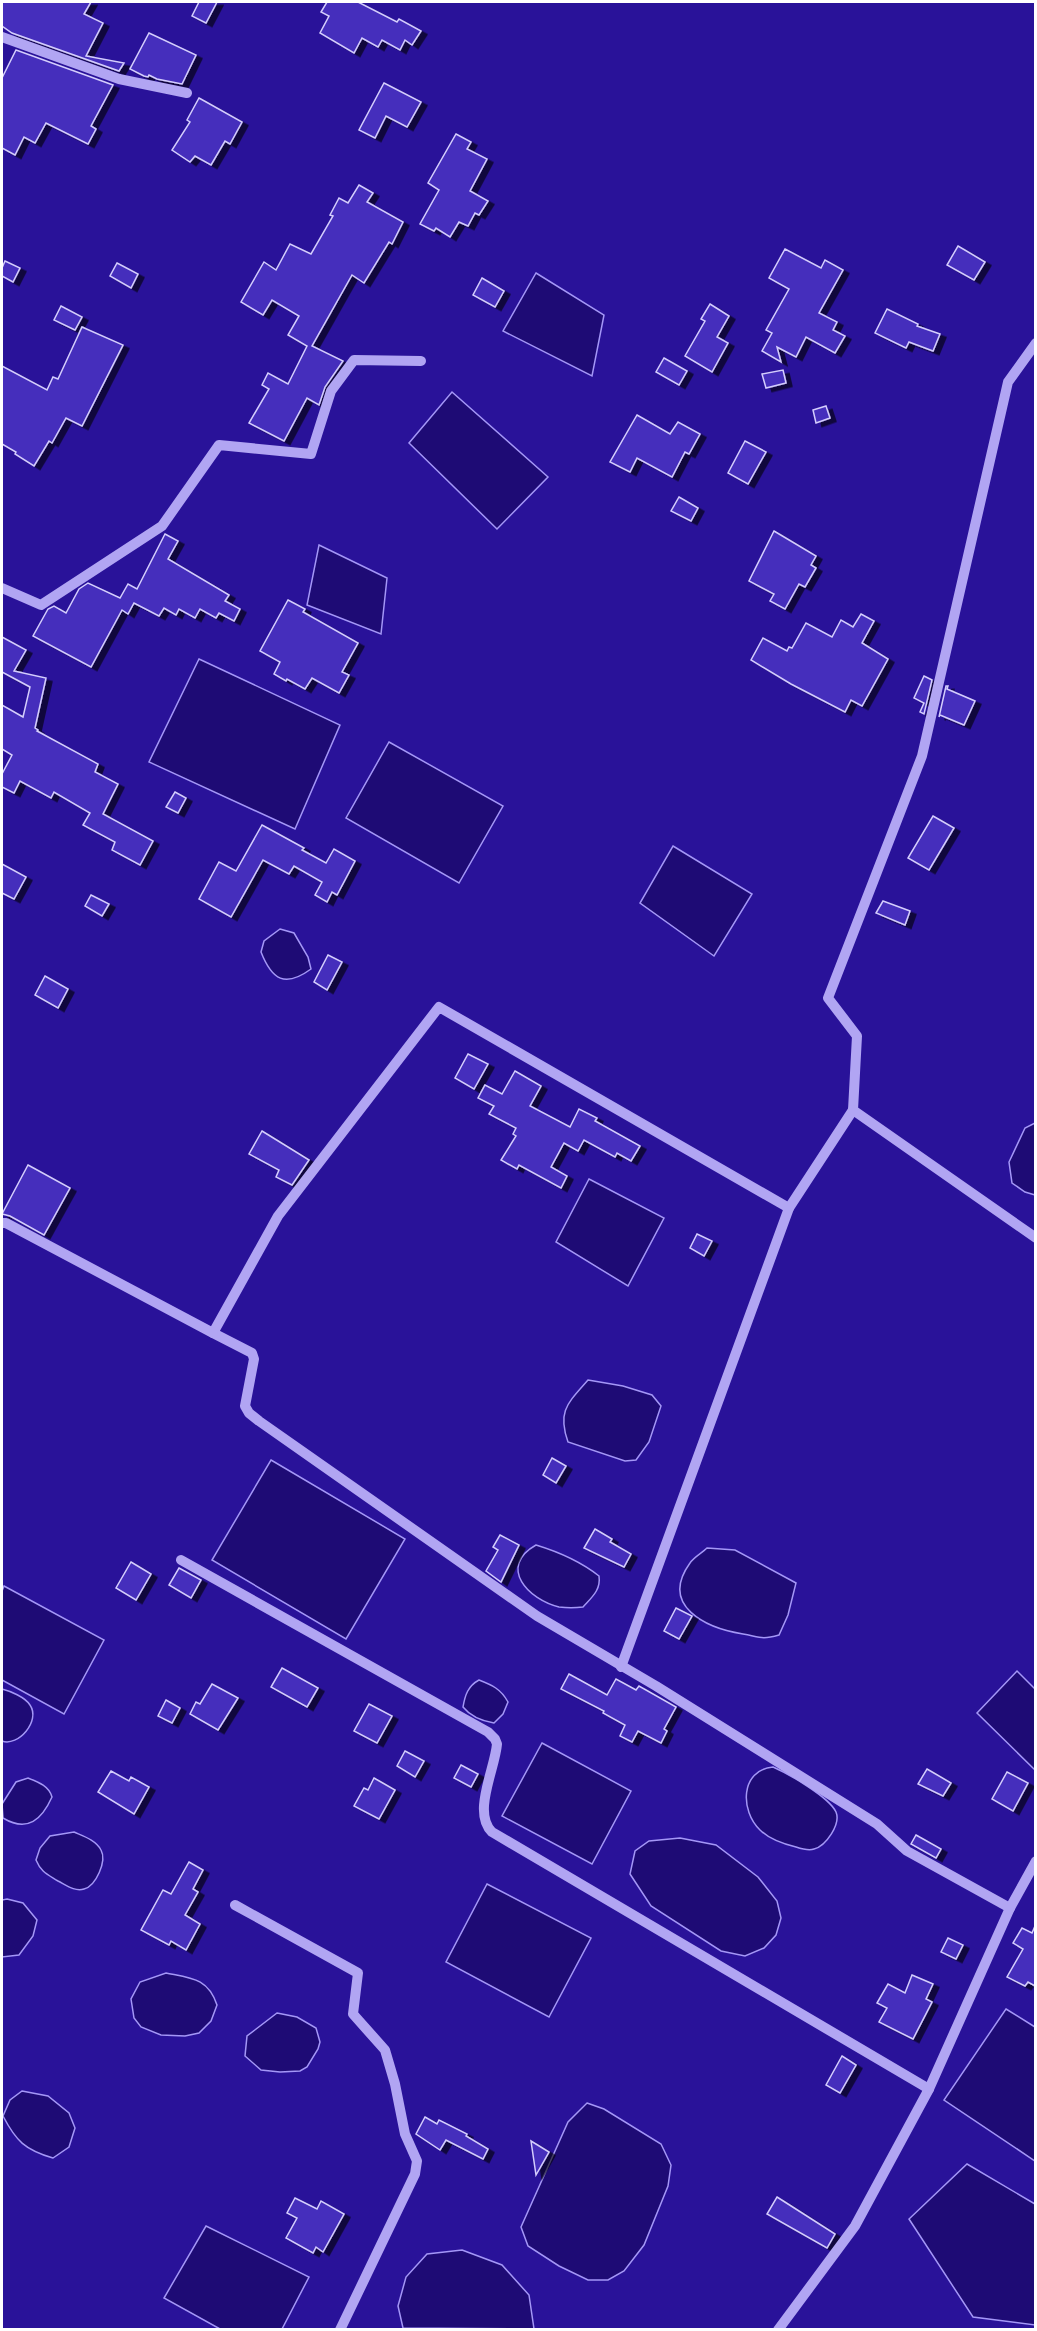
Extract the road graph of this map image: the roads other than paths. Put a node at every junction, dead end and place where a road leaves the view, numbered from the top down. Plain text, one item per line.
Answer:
1 (2, 38) edge
2 (187, 93) dead end
3 (1035, 343) edge
4 (421, 361) dead end
5 (2, 588) edge
6 (853, 1110) junction
7 (789, 1208) junction
8 (2, 1223) edge
9 (1035, 1238) edge
10 (213, 1333) junction
11 (181, 1560) dead end
12 (621, 1667) junction
13 (1035, 1861) edge
14 (235, 1905) dead end
15 (1010, 1908) junction
16 (929, 2089) junction
17 (340, 2330) edge
18 (777, 2330) edge

1 - 2 street
3 - 6 street
4 - 5 street
6 - 7 street
6 - 9 street
7 - 10 street
7 - 12 street
8 - 10 street
10 - 12 street
11 - 16 street
12 - 15 street
13 - 15 street
14 - 17 street
15 - 16 street
16 - 18 street

